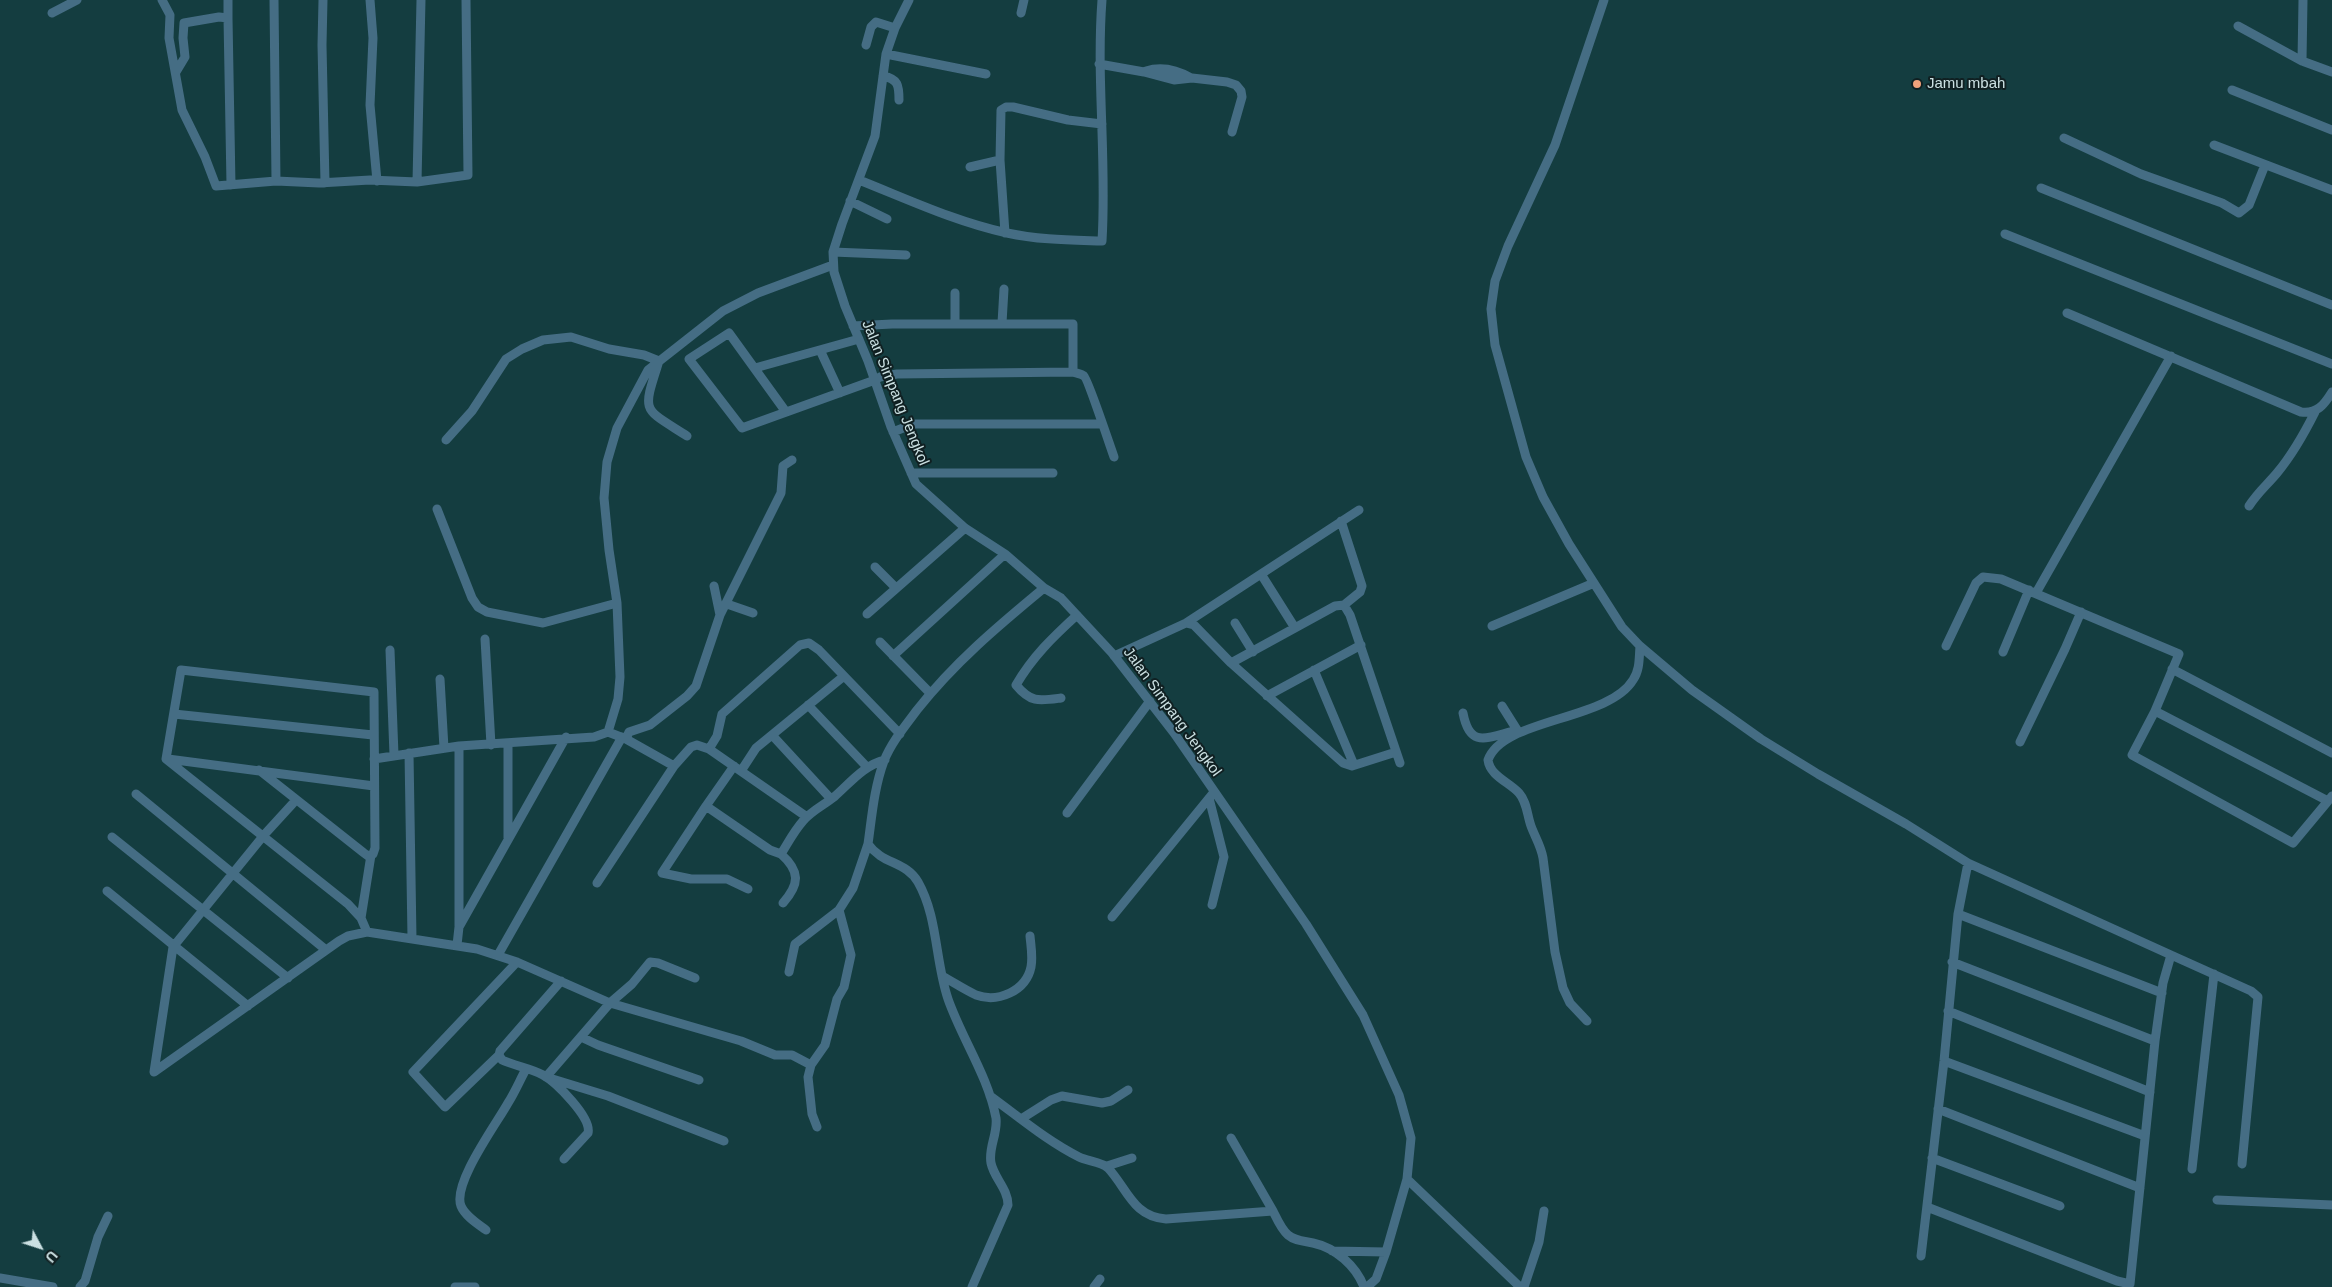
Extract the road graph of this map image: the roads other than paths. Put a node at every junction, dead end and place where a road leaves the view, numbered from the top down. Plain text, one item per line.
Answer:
1 (77, 0) edge
2 (162, 0) edge
3 (228, 0) edge
4 (274, 0) edge
5 (324, 0) edge
6 (370, 0) edge
7 (421, 0) edge
8 (466, 0) edge
9 (909, 0) edge
10 (1024, 0) edge
11 (1102, 0) edge
12 (1604, 0) edge
13 (2303, 0) edge
14 (52, 12) dead end
15 (1021, 13) dead end
16 (228, 18) junction
17 (2238, 26) dead end
18 (895, 28) junction
19 (866, 45) dead end
20 (886, 54) junction
21 (2302, 61) junction
22 (1100, 64) junction
23 (176, 72) junction
24 (2332, 72) edge
25 (986, 74) dead end
26 (883, 76) junction
27 (2232, 90) dead end
28 (899, 100) dead end
29 (1102, 124) junction
30 (2332, 130) edge
31 (1232, 132) dead end
32 (2064, 138) dead end
33 (2214, 145) dead end
34 (1000, 160) junction
35 (2265, 165) junction
36 (970, 167) dead end
37 (377, 180) junction
38 (858, 180) junction
39 (276, 181) junction
40 (416, 182) junction
41 (325, 183) junction
42 (231, 185) junction
43 (2042, 188) dead end
44 (2332, 190) edge
45 (850, 201) junction
46 (887, 218) dead end
47 (1005, 233) junction
48 (2005, 234) dead end
49 (833, 252) junction
50 (906, 255) dead end
51 (833, 265) junction
52 (1004, 289) dead end
53 (955, 293) dead end
54 (2332, 305) edge
55 (2068, 313) dead end
56 (1002, 323) junction
57 (955, 324) junction
58 (853, 326) junction
59 (859, 339) junction
60 (820, 350) junction
61 (2171, 356) junction
62 (659, 361) junction
63 (2332, 364) edge
64 (755, 368) junction
65 (1073, 372) junction
66 (875, 380) junction
67 (2332, 392) edge
68 (840, 393) junction
69 (786, 412) junction
70 (2315, 412) junction
71 (1101, 424) junction
72 (893, 432) junction
73 (687, 436) dead end
74 (446, 440) dead end
75 (1114, 457) dead end
76 (792, 460) dead end
77 (911, 473) junction
78 (1053, 473) dead end
79 (2250, 506) dead end
80 (437, 509) dead end
81 (1359, 510) dead end
82 (1341, 522) junction
83 (965, 528) junction
84 (1005, 554) junction
85 (875, 567) dead end
86 (1261, 574) junction
87 (1594, 583) junction
88 (714, 586) dead end
89 (896, 588) junction
90 (1044, 588) junction
91 (2033, 592) junction
92 (618, 603) junction
93 (727, 604) junction
94 (1344, 605) junction
95 (2081, 612) junction
96 (753, 613) dead end
97 (867, 614) dead end
98 (1078, 615) junction
99 (720, 616) junction
100 (1186, 623) junction
101 (1235, 623) dead end
102 (1492, 626) dead end
103 (1295, 628) junction
104 (485, 640) dead end
105 (880, 642) dead end
106 (1361, 645) junction
107 (1640, 646) junction
108 (1946, 646) dead end
109 (390, 650) dead end
110 (1253, 652) junction
111 (2002, 652) dead end
112 (894, 656) junction
113 (1114, 656) junction
114 (1231, 663) junction
115 (2172, 669) junction
116 (1314, 670) junction
117 (844, 676) junction
118 (440, 679) dead end
119 (930, 694) junction
120 (1267, 696) junction
121 (1061, 698) dead end
122 (1150, 701) junction
123 (808, 705) junction
124 (1502, 706) dead end
125 (2155, 711) junction
126 (1463, 713) dead end
127 (174, 714) junction
128 (608, 732) junction
129 (1518, 732) junction
130 (900, 734) junction
131 (373, 735) junction
132 (772, 735) junction
133 (566, 737) junction
134 (624, 738) junction
135 (2020, 742) dead end
136 (508, 743) junction
137 (491, 745) junction
138 (460, 746) junction
139 (444, 748) junction
140 (709, 749) junction
141 (1396, 752) junction
142 (410, 753) junction
143 (2332, 753) edge
144 (394, 755) junction
145 (374, 758) junction
146 (166, 759) junction
147 (884, 760) junction
148 (1400, 763) dead end
149 (1354, 765) junction
150 (674, 766) junction
151 (737, 768) junction
152 (867, 768) junction
153 (259, 770) junction
154 (374, 786) junction
155 (136, 794) dead end
156 (1211, 795) junction
157 (831, 799) junction
158 (2330, 799) edge
159 (296, 800) junction
160 (706, 806) junction
161 (1067, 813) dead end
162 (807, 817) junction
163 (264, 835) junction
164 (112, 838) dead end
165 (508, 839) junction
166 (868, 844) junction
167 (781, 854) junction
168 (371, 855) junction
169 (1968, 863) junction
170 (233, 873) junction
171 (597, 883) dead end
172 (748, 889) dead end
173 (107, 891) dead end
174 (783, 903) dead end
175 (1212, 905) dead end
176 (203, 910) junction
177 (839, 910) junction
178 (1958, 914) junction
179 (1112, 917) dead end
180 (361, 918) junction
181 (459, 927) junction
182 (366, 932) junction
183 (1030, 936) dead end
184 (412, 938) junction
185 (457, 945) junction
186 (173, 947) junction
187 (326, 950) junction
188 (498, 955) junction
189 (2171, 955) junction
190 (517, 962) junction
191 (1952, 962) junction
192 (789, 972) dead end
193 (2214, 974) junction
194 (942, 976) junction
195 (288, 978) junction
196 (695, 978) dead end
197 (561, 981) junction
198 (2162, 993) junction
199 (610, 1003) junction
200 (248, 1006) junction
201 (1948, 1012) junction
202 (1587, 1021) dead end
203 (581, 1037) junction
204 (2155, 1041) junction
205 (499, 1055) junction
206 (1944, 1061) junction
207 (811, 1065) junction
208 (526, 1068) junction
209 (546, 1077) junction
210 (699, 1080) dead end
211 (1128, 1090) dead end
212 (2150, 1092) junction
213 (990, 1096) junction
214 (1938, 1109) junction
215 (1021, 1119) junction
216 (817, 1127) dead end
217 (2145, 1136) junction
218 (1230, 1138) dead end
219 (724, 1140) dead end
220 (1132, 1158) dead end
221 (1932, 1158) junction
222 (564, 1159) dead end
223 (2242, 1164) dead end
224 (1106, 1166) junction
225 (2192, 1169) dead end
226 (1407, 1179) junction
227 (2140, 1188) junction
228 (2217, 1200) dead end
229 (2332, 1205) edge
230 (2060, 1206) dead end
231 (1927, 1207) junction
232 (1273, 1211) junction
233 (1544, 1211) dead end
234 (108, 1216) dead end
235 (486, 1230) dead end
236 (1332, 1251) junction
237 (1386, 1252) junction
238 (1921, 1256) dead end
239 (0, 1278) edge
240 (1378, 1283) edge
241 (53, 1287) edge
242 (80, 1287) edge
243 (455, 1287) edge
244 (475, 1287) edge
245 (972, 1287) edge
246 (1366, 1287) edge
247 (1520, 1287) edge
248 (1524, 1287) edge

1 - 14 street
2 - 23 street
3 - 16 street
4 - 39 street
5 - 41 street
6 - 37 street
7 - 40 street
8 - 40 street
9 - 18 street, Jalan Simpang Jengkol
10 - 15 street
11 - 22 street
12 - 87 street
13 - 21 street
16 - 23 street
16 - 42 street
17 - 21 street
18 - 19 street
18 - 20 street, Jalan Simpang Jengkol
20 - 25 street
20 - 26 street, Jalan Simpang Jengkol
21 - 24 street
22 - 29 street
22 - 31 street
23 - 42 street
26 - 28 street
26 - 38 street, Jalan Simpang Jengkol
27 - 30 street
29 - 34 street
29 - 47 street
32 - 35 street
33 - 35 street
34 - 36 street
34 - 47 street
35 - 44 street
37 - 40 street
37 - 41 street
38 - 45 street, Jalan Simpang Jengkol
38 - 47 street
39 - 41 street
39 - 42 street
43 - 54 street
45 - 46 street
45 - 49 street, Jalan Simpang Jengkol
48 - 63 street
49 - 50 street
49 - 51 street, Jalan Simpang Jengkol
51 - 58 street, Jalan Simpang Jengkol
51 - 62 street
52 - 56 street
53 - 57 street
55 - 61 street
56 - 57 street
56 - 65 street
57 - 58 street
58 - 59 street, Jalan Simpang Jengkol
59 - 60 street
59 - 66 street, Jalan Simpang Jengkol
60 - 64 street
60 - 68 street
61 - 70 street
61 - 91 street
62 - 73 street
62 - 74 street
62 - 92 street
64 - 69 street
64 - 69 street
65 - 66 street
65 - 71 street
66 - 68 street
66 - 72 street, Jalan Simpang Jengkol
67 - 70 street
68 - 69 street
70 - 79 street
71 - 72 street
71 - 75 street
72 - 77 street, Jalan Simpang Jengkol
76 - 93 street
77 - 78 street
77 - 83 street, Jalan Simpang Jengkol
80 - 92 street
81 - 82 street
82 - 86 street
82 - 94 street
83 - 84 street, Jalan Simpang Jengkol
83 - 89 street
84 - 90 street, Jalan Simpang Jengkol
84 - 112 street
85 - 89 street
86 - 100 street
86 - 103 street
87 - 102 street
87 - 107 street
88 - 99 street
89 - 97 street
90 - 98 street, Jalan Simpang Jengkol
90 - 119 street
91 - 95 street
91 - 108 street
91 - 111 street
92 - 128 street
93 - 96 street
93 - 99 street
94 - 103 street
94 - 106 street
95 - 115 street
95 - 135 street
98 - 113 street, Jalan Simpang Jengkol
98 - 121 street
99 - 134 street
100 - 113 street
100 - 114 street
101 - 110 street
103 - 110 street
104 - 137 street
105 - 112 street
106 - 116 street
106 - 141 street
107 - 129 street
107 - 169 street
109 - 144 street
110 - 114 street
112 - 119 street
113 - 122 street, Jalan Simpang Jengkol
114 - 120 street
115 - 125 street
115 - 143 street
116 - 120 street
116 - 149 street
117 - 123 street
117 - 130 street
117 - 140 street
118 - 139 street
119 - 130 street
120 - 149 street
122 - 156 street, Jalan Simpang Jengkol
122 - 161 street
123 - 132 street
123 - 152 street
124 - 129 street
125 - 158 street
125 - 158 street
126 - 129 street
127 - 131 street
127 - 131 street
127 - 146 street
128 - 133 street
128 - 134 street
129 - 202 street
130 - 147 street
131 - 145 street
132 - 151 street
132 - 157 street
133 - 136 street
133 - 165 street
134 - 150 street
134 - 188 street
136 - 137 street
136 - 165 street
137 - 138 street
138 - 139 street
138 - 181 street
139 - 142 street
140 - 150 street
140 - 151 street
141 - 148 street
141 - 149 street
142 - 144 street
142 - 184 street
144 - 145 street
145 - 154 street
146 - 153 street
146 - 163 street
147 - 152 street
147 - 166 street
150 - 171 street
151 - 160 street
151 - 162 street
152 - 157 street
153 - 154 street
153 - 159 street
154 - 168 street
155 - 170 street
156 - 175 street
156 - 179 street
156 - 226 street, Jalan Simpang Jengkol
157 - 162 street
159 - 163 street
159 - 168 street
160 - 167 street
160 - 172 street
162 - 167 street
163 - 170 street
163 - 180 street
164 - 176 street
165 - 181 street
166 - 177 street
166 - 194 street
167 - 174 street
168 - 180 street
169 - 178 street
169 - 189 street
170 - 176 street
170 - 187 street
173 - 186 street
176 - 186 street
176 - 195 street
177 - 192 street
177 - 207 street
178 - 191 street
178 - 198 street
180 - 182 street
181 - 185 street
182 - 184 street
182 - 187 street
183 - 194 street
184 - 185 street
185 - 188 street
186 - 200 street
186 - 200 street
187 - 195 street
188 - 190 street
189 - 193 street
189 - 198 street
190 - 197 street
190 - 205 street
191 - 201 street
191 - 204 street
193 - 223 street
193 - 225 street
194 - 213 street
195 - 200 street
196 - 199 street
197 - 199 street
197 - 205 street
198 - 204 street
199 - 203 street
199 - 207 street
201 - 206 street
201 - 212 street
203 - 209 street
203 - 210 street
204 - 212 street
205 - 208 street
206 - 214 street
206 - 217 street
207 - 216 street
208 - 209 street
208 - 235 street
209 - 219 street
209 - 222 street
211 - 215 street
212 - 217 street
213 - 215 street
213 - 245 street
214 - 221 street
214 - 227 street
215 - 224 street
217 - 227 street
218 - 232 street
220 - 224 street
221 - 230 street
221 - 231 street
224 - 232 street
226 - 237 street, Jalan Simpang Jengkol
226 - 247 street
227 - 231 street
228 - 229 street
231 - 238 street
232 - 236 street
233 - 248 street
234 - 242 street
236 - 237 street
236 - 246 street
237 - 240 street, Jalan Simpang Jengkol
239 - 241 street
240 - 246 street
243 - 244 street

